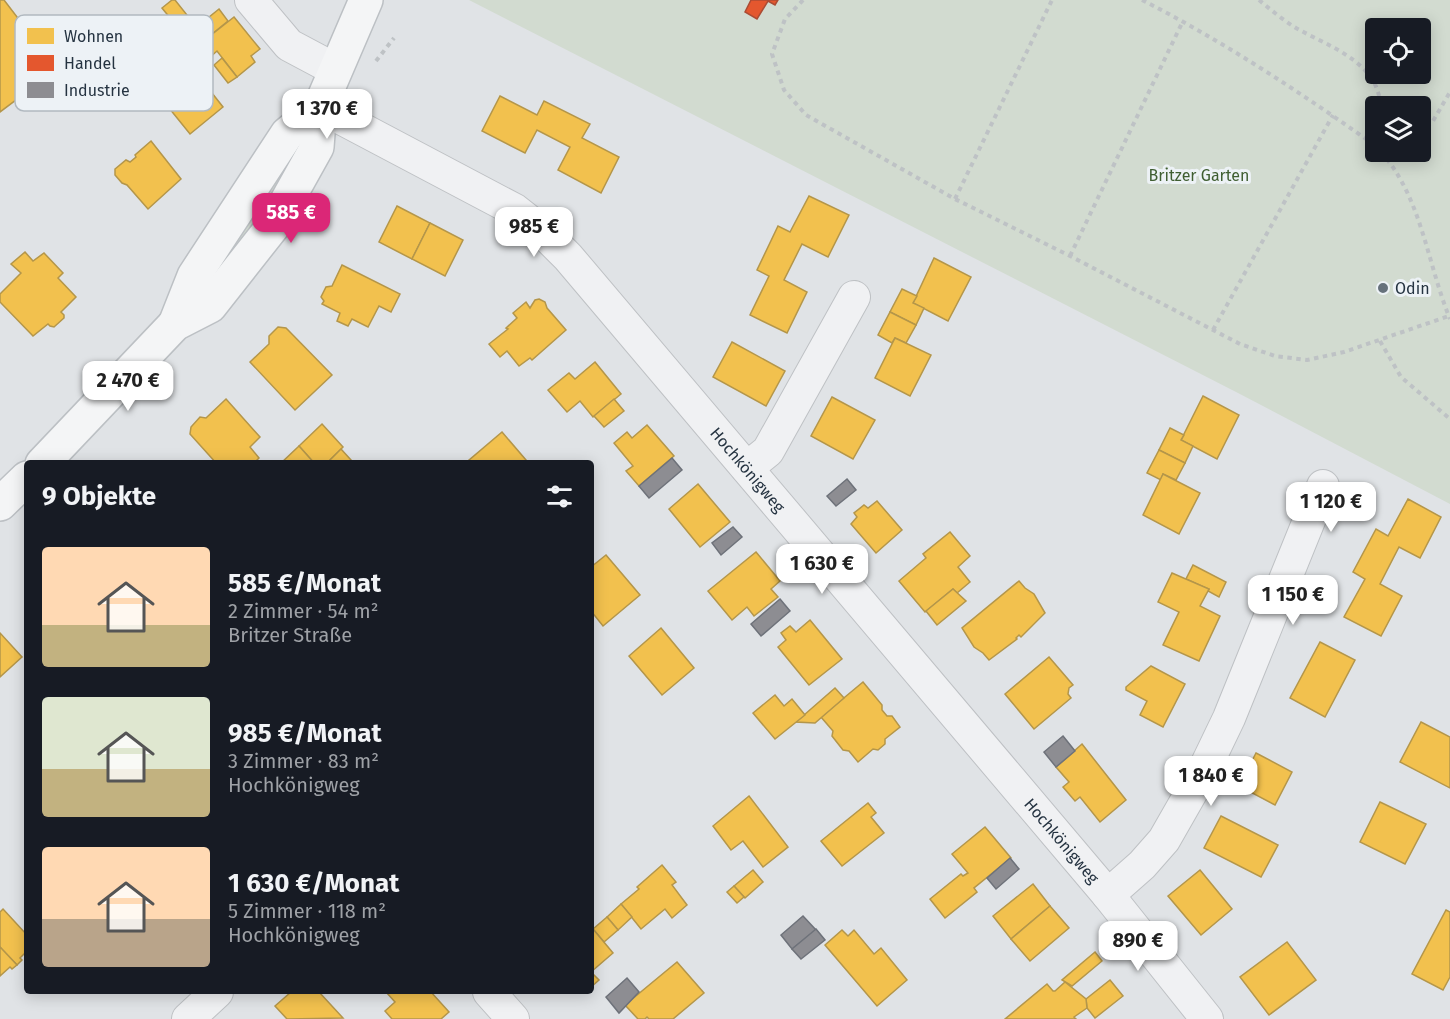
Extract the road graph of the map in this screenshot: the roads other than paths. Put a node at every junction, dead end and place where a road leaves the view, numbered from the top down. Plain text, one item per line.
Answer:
1 (251, 0) edge
2 (366, 0) edge
3 (336, 70) junction
4 (320, 107) junction
5 (854, 297) dead end
6 (46, 460) edge
7 (747, 468) junction
8 (24, 481) edge
9 (1323, 486) dead end
10 (0, 504) edge
11 (1108, 895) junction
12 (215, 994) edge
13 (491, 994) edge
14 (188, 1019) edge
15 (513, 1019) edge
16 (1207, 1019) edge

1 - 3 street
2 - 3 main road
3 - 4 main road
4 - 6 main road
4 - 7 street, Hochkönigweg
5 - 7 street
7 - 11 street, Hochkönigweg
8 - 10 main road
9 - 11 street
11 - 16 street, Hochkönigweg
12 - 14 street
13 - 15 street

